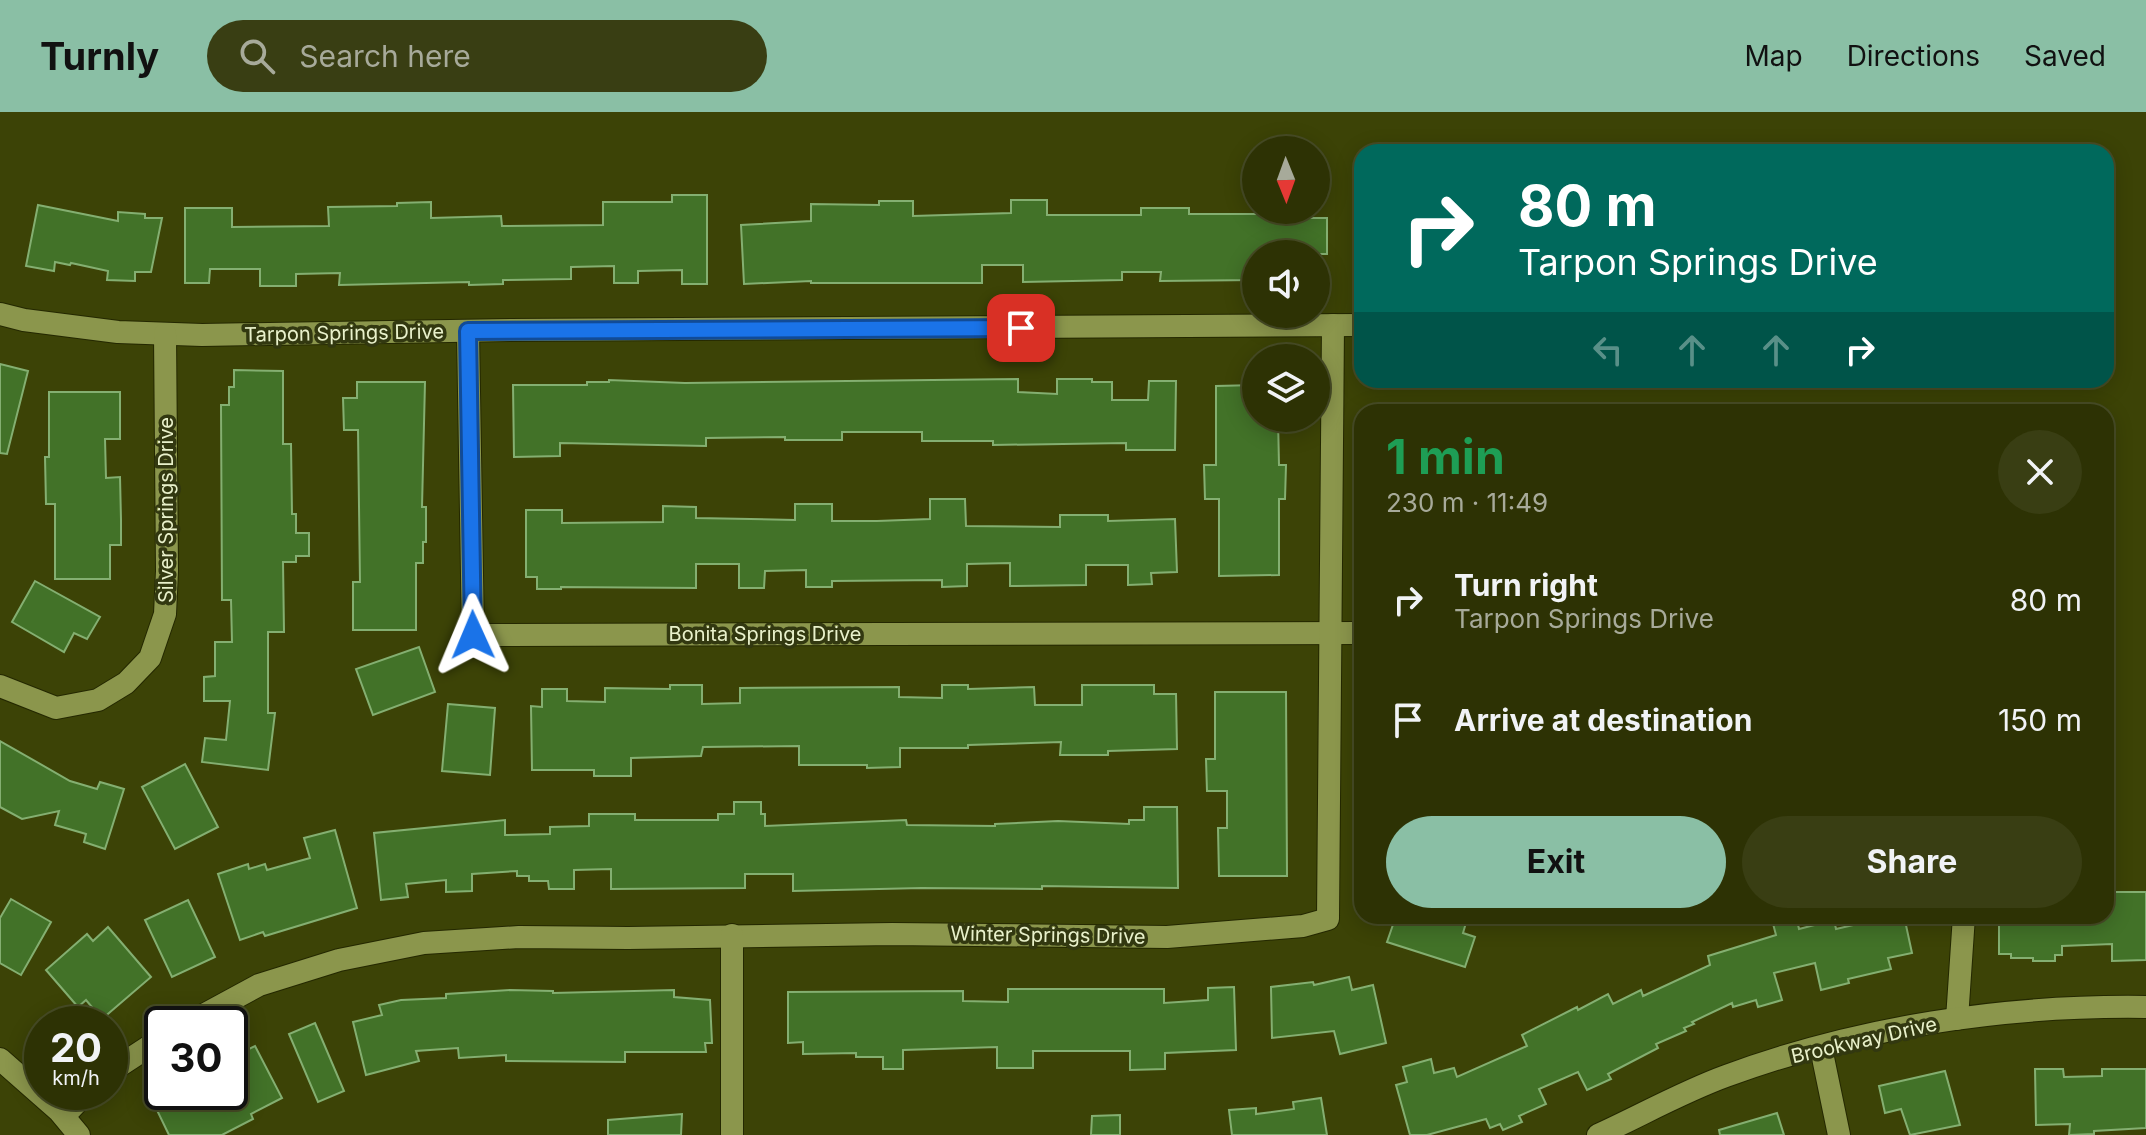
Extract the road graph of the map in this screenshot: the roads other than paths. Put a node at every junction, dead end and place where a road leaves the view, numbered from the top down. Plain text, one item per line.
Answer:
1 (0, 314) edge
2 (1333, 325) junction
3 (1354, 325) edge
4 (468, 331) junction
5 (165, 334) junction
6 (1333, 633) junction
7 (1354, 633) edge
8 (0, 686) edge
9 (1963, 924) edge
10 (732, 935) junction
11 (220, 1006) edge
12 (2146, 1007) edge
13 (1957, 1019) junction
14 (1821, 1048) junction
15 (0, 1059) edge
16 (70, 1110) edge
17 (64, 1116) junction
18 (79, 1135) edge
19 (732, 1135) edge
20 (1598, 1135) edge
21 (1839, 1135) edge

1 - 5 street, Tarpon Springs Drive
2 - 3 street, Tarpon Springs Drive
2 - 4 street, Tarpon Springs Drive
2 - 6 street, Winter Springs Drive
4 - 5 street, Tarpon Springs Drive
4 - 6 street, Bonita Springs Drive
5 - 8 street, Silver Springs Drive
6 - 7 street, Bonita Springs Drive
6 - 10 street, Winter Springs Drive
9 - 13 street
10 - 11 street, Winter Springs Drive
10 - 19 street
12 - 13 street, Brookway Drive
13 - 14 street, Brookway Drive
14 - 20 street, Brookway Drive
14 - 21 street
15 - 17 street
16 - 17 street
17 - 18 street

